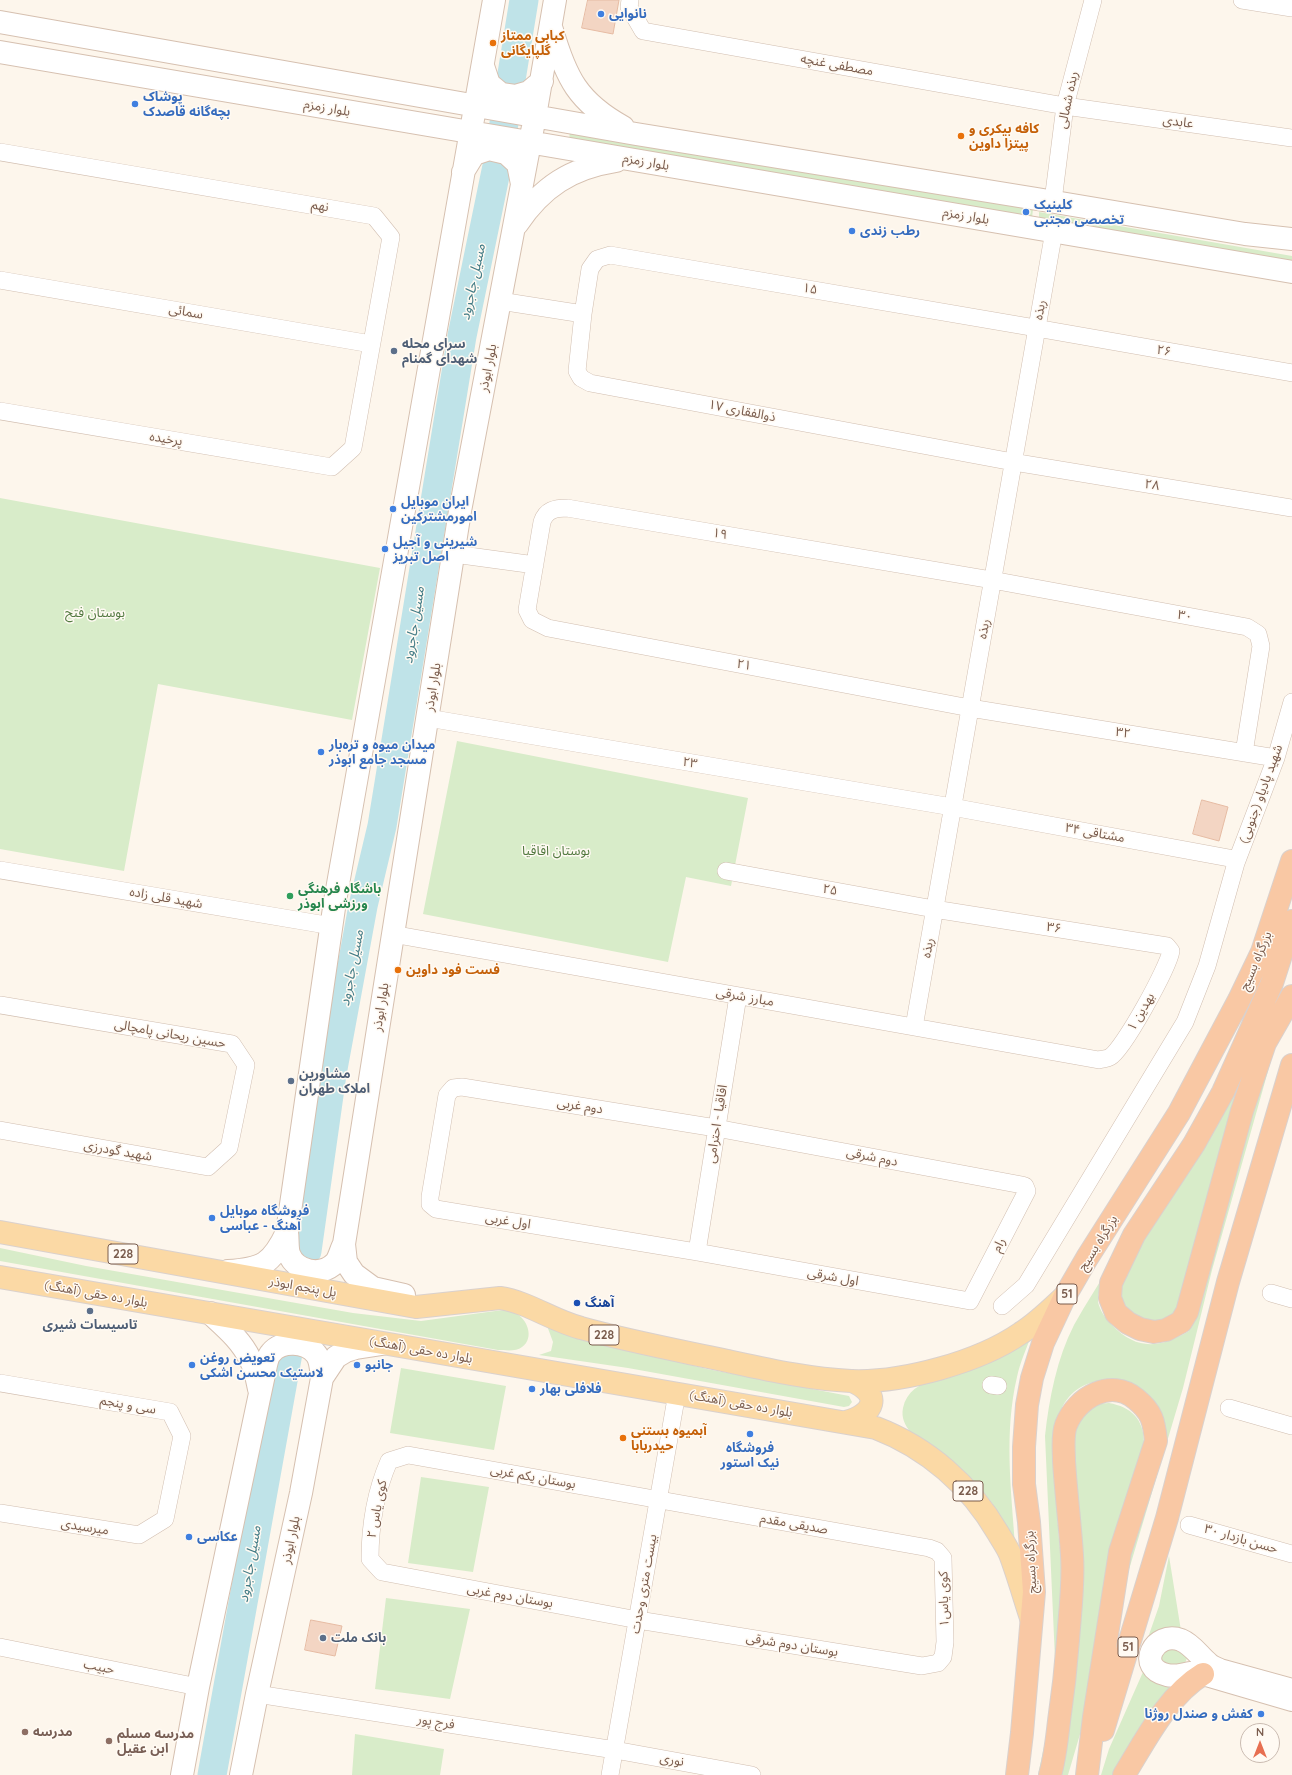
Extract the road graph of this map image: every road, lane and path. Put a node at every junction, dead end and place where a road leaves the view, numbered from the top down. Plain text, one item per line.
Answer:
1 (494, 0) edge
2 (555, 0) edge
3 (630, 0) edge
4 (1093, 0) edge
5 (1242, 0) edge
6 (1292, 8) edge
7 (0, 22) edge
8 (551, 25) junction
9 (0, 52) edge
10 (506, 105) junction
11 (1065, 106) junction
12 (636, 134) junction
13 (1292, 138) edge
14 (500, 142) junction
15 (0, 152) edge
16 (629, 159) junction
17 (1053, 202) junction
18 (514, 228) junction
19 (1054, 231) junction
20 (1245, 234) junction
21 (1292, 239) edge
22 (1292, 251) edge
23 (590, 269) joint
24 (1292, 272) edge
25 (0, 280) edge
26 (500, 301) junction
27 (583, 314) junction
28 (1036, 328) junction
29 (371, 344) junction
30 (1292, 373) edge
31 (0, 411) edge
32 (1013, 462) junction
33 (332, 466) joint
34 (1292, 508) edge
35 (454, 554) junction
36 (535, 565) junction
37 (992, 580) junction
38 (528, 610) joint
39 (1292, 702) edge
40 (970, 708) junction
41 (428, 718) junction
42 (1244, 752) junction
43 (1276, 758) junction
44 (952, 807) junction
45 (1292, 861) edge
46 (1236, 863) junction
47 (0, 870) edge
48 (726, 871) dead end
49 (934, 909) junction
50 (1292, 921) edge
51 (332, 926) junction
52 (392, 934) junction
53 (1171, 951) joint
54 (738, 996) junction
55 (1292, 996) edge
56 (0, 1005) edge
57 (914, 1027) junction
58 (1099, 1060) joint
59 (1292, 1065) edge
60 (447, 1095) joint
61 (716, 1128) junction
62 (0, 1130) edge
63 (229, 1148) joint
64 (1027, 1188) joint
65 (0, 1232) edge
66 (287, 1232) junction
67 (344, 1244) junction
68 (697, 1252) junction
69 (220, 1272) junction
70 (0, 1277) edge
71 (1271, 1293) dead end
72 (1065, 1296) junction
73 (1292, 1299) edge
74 (970, 1301) joint
75 (449, 1303) junction
76 (1002, 1306) dead end
77 (210, 1313) junction
78 (383, 1344) junction
79 (322, 1378) junction
80 (852, 1381) junction
81 (0, 1383) edge
82 (260, 1393) junction
83 (677, 1393) junction
84 (1229, 1408) dead end
85 (846, 1422) junction
86 (1292, 1426) edge
87 (408, 1454) joint
88 (659, 1500) junction
89 (0, 1513) edge
90 (165, 1519) joint
91 (1189, 1525) dead end
92 (929, 1548) joint
93 (1292, 1554) edge
94 (382, 1572) joint
95 (1031, 1618) junction
96 (638, 1620) junction
97 (0, 1647) edge
98 (943, 1657) joint
99 (1212, 1672) junction
100 (198, 1687) junction
101 (1292, 1690) edge
102 (257, 1694) junction
103 (1292, 1700) edge
104 (615, 1750) junction
105 (1016, 1770) edge
106 (182, 1775) edge
107 (241, 1775) edge
108 (610, 1775) edge
109 (752, 1775) edge
110 (1050, 1775) edge
111 (1088, 1775) edge
112 (1124, 1775) edge

1 - 10 main road, بلوار ابوذر
2 - 8 main road, بلوار ابوذر
3 - 11 street, مصطفی غنچه
4 - 11 street, ربذه شمالی
5 - 6 street
7 - 10 main road, بلوار زمزم
8 - 10 main road, بلوار ابوذر
8 - 12 main road
9 - 14 main road, بلوار زمزم
10 - 12 main road, بلوار زمزم
10 - 14 main road, بلوار ابوذر
10 - 14 main road, بلوار ابوذر
11 - 13 street, عابدی
11 - 17 street, ربذه شمالی
12 - 17 main road, بلوار زمزم
14 - 16 main road, بلوار زمزم
14 - 18 main road, بلوار ابوذر
14 - 51 main road, بلوار ابوذر
15 - 29 street, نهم
16 - 18 main road
16 - 19 main road, بلوار زمزم
17 - 20 main road, بلوار زمزم
18 - 26 main road, بلوار ابوذر
19 - 24 main road, بلوار زمزم
19 - 28 street, ربذه
20 - 21 main road, بلوار زمزم
20 - 22 main road
23 - 27 street, ذوالفقاری ۱۷
23 - 28 street, ۱۵
25 - 29 street, سمائی
26 - 27 street
26 - 35 main road, بلوار ابوذر
27 - 32 street, ذوالفقاری ۱۷
28 - 30 street, ۲۶
28 - 32 street, ربذه
29 - 33 street, نهم
31 - 33 street, پرخیده
32 - 34 street, ۲۸
32 - 37 street, ربذه
35 - 36 street
35 - 41 main road, بلوار ابوذر
36 - 37 street, ۱۹
36 - 38 street, ۱۹
37 - 40 street, ربذه
37 - 42 street, ۳۰
38 - 40 street, ۲۱
39 - 43 street, شهید پادیاو (جنوبی)
40 - 42 street, ۳۲
40 - 44 street, ربذه
41 - 44 street, ۲۳
41 - 52 main road, بلوار ابوذر
42 - 43 street, ۳۲
43 - 46 street, شهید پادیاو (جنوبی)
44 - 46 street, ۳۴ مشتاقی
44 - 49 street, ربذه
45 - 72 highway, بزرگراه بسیج / 51
46 - 76 street, شهید پادیاو (جنوبی)
47 - 51 street, شهید قلی زاده
48 - 49 street, ۲۵
49 - 53 street, ۳۶
49 - 57 street, ربذه
50 - 55 highway
51 - 66 main road, بلوار ابوذر
52 - 54 street, مبارز شرقی
52 - 67 main road, بلوار ابوذر
53 - 58 street, بهدین ۱
54 - 57 street, مبارز شرقی
54 - 61 street, اقاقیا - احترامی
56 - 63 street, حسین ریحانی پامچالی
57 - 58 street, مبارز شرقی
59 - 111 highway, 51
60 - 61 street, دوم غربی
60 - 68 street, اول غربی
61 - 64 street, دوم شرقی
61 - 68 street, اقاقیا - احترامی
62 - 63 street, شهید گودرزی
64 - 74 street, رام
65 - 69 main road, 228
66 - 67 main road
66 - 69 main road, بلوار ابوذر
67 - 75 main road, بلوار ابوذر
68 - 74 street, اول شرقی
69 - 75 main road, پل پنجم ابوذر / 228
70 - 77 main road, بلوار ده حقی (آهنگ) / 228
71 - 73 street
72 - 80 main road, 228
72 - 95 highway, بزرگراه بسیج / 51
75 - 80 main road, 228
77 - 78 main road, بلوار ده حقی (آهنگ) / 228
77 - 82 main road
78 - 79 main road, بلوار ابوذر
78 - 83 main road, بلوار ده حقی (آهنگ) / 228
79 - 82 main road
79 - 102 main road, بلوار ابوذر
80 - 85 main road
81 - 90 street, سی و پنجم
82 - 100 main road
83 - 85 main road, بلوار ده حقی (آهنگ) / 228
83 - 88 street, بیست متری وحدت
84 - 86 street
85 - 95 main road, بلوار ده حقی (آهنگ) / 228
87 - 88 street, بوستان یکم غربی
87 - 94 street, کوی یاس ۲
88 - 92 street, صدیقی مقدم
88 - 96 street, بیست متری وحدت
89 - 90 street, میرسیدی
91 - 93 street, حسن بازدار ۳۰
92 - 98 street, کوی یاس۱
94 - 96 street, بوستان دوم غربی
95 - 105 highway, بزرگراه بسیج / 51
96 - 98 street, بوستان دوم شرقی
96 - 104 street, بیست متری وحدت
97 - 100 street, حبیب
99 - 101 main road
99 - 103 main road
99 - 112 highway
100 - 106 main road
102 - 104 street, فرج پور
102 - 107 main road, بلوار ابوذر
104 - 108 street, بیست متری وحدت
104 - 109 street, نوری
110 - 111 highway

